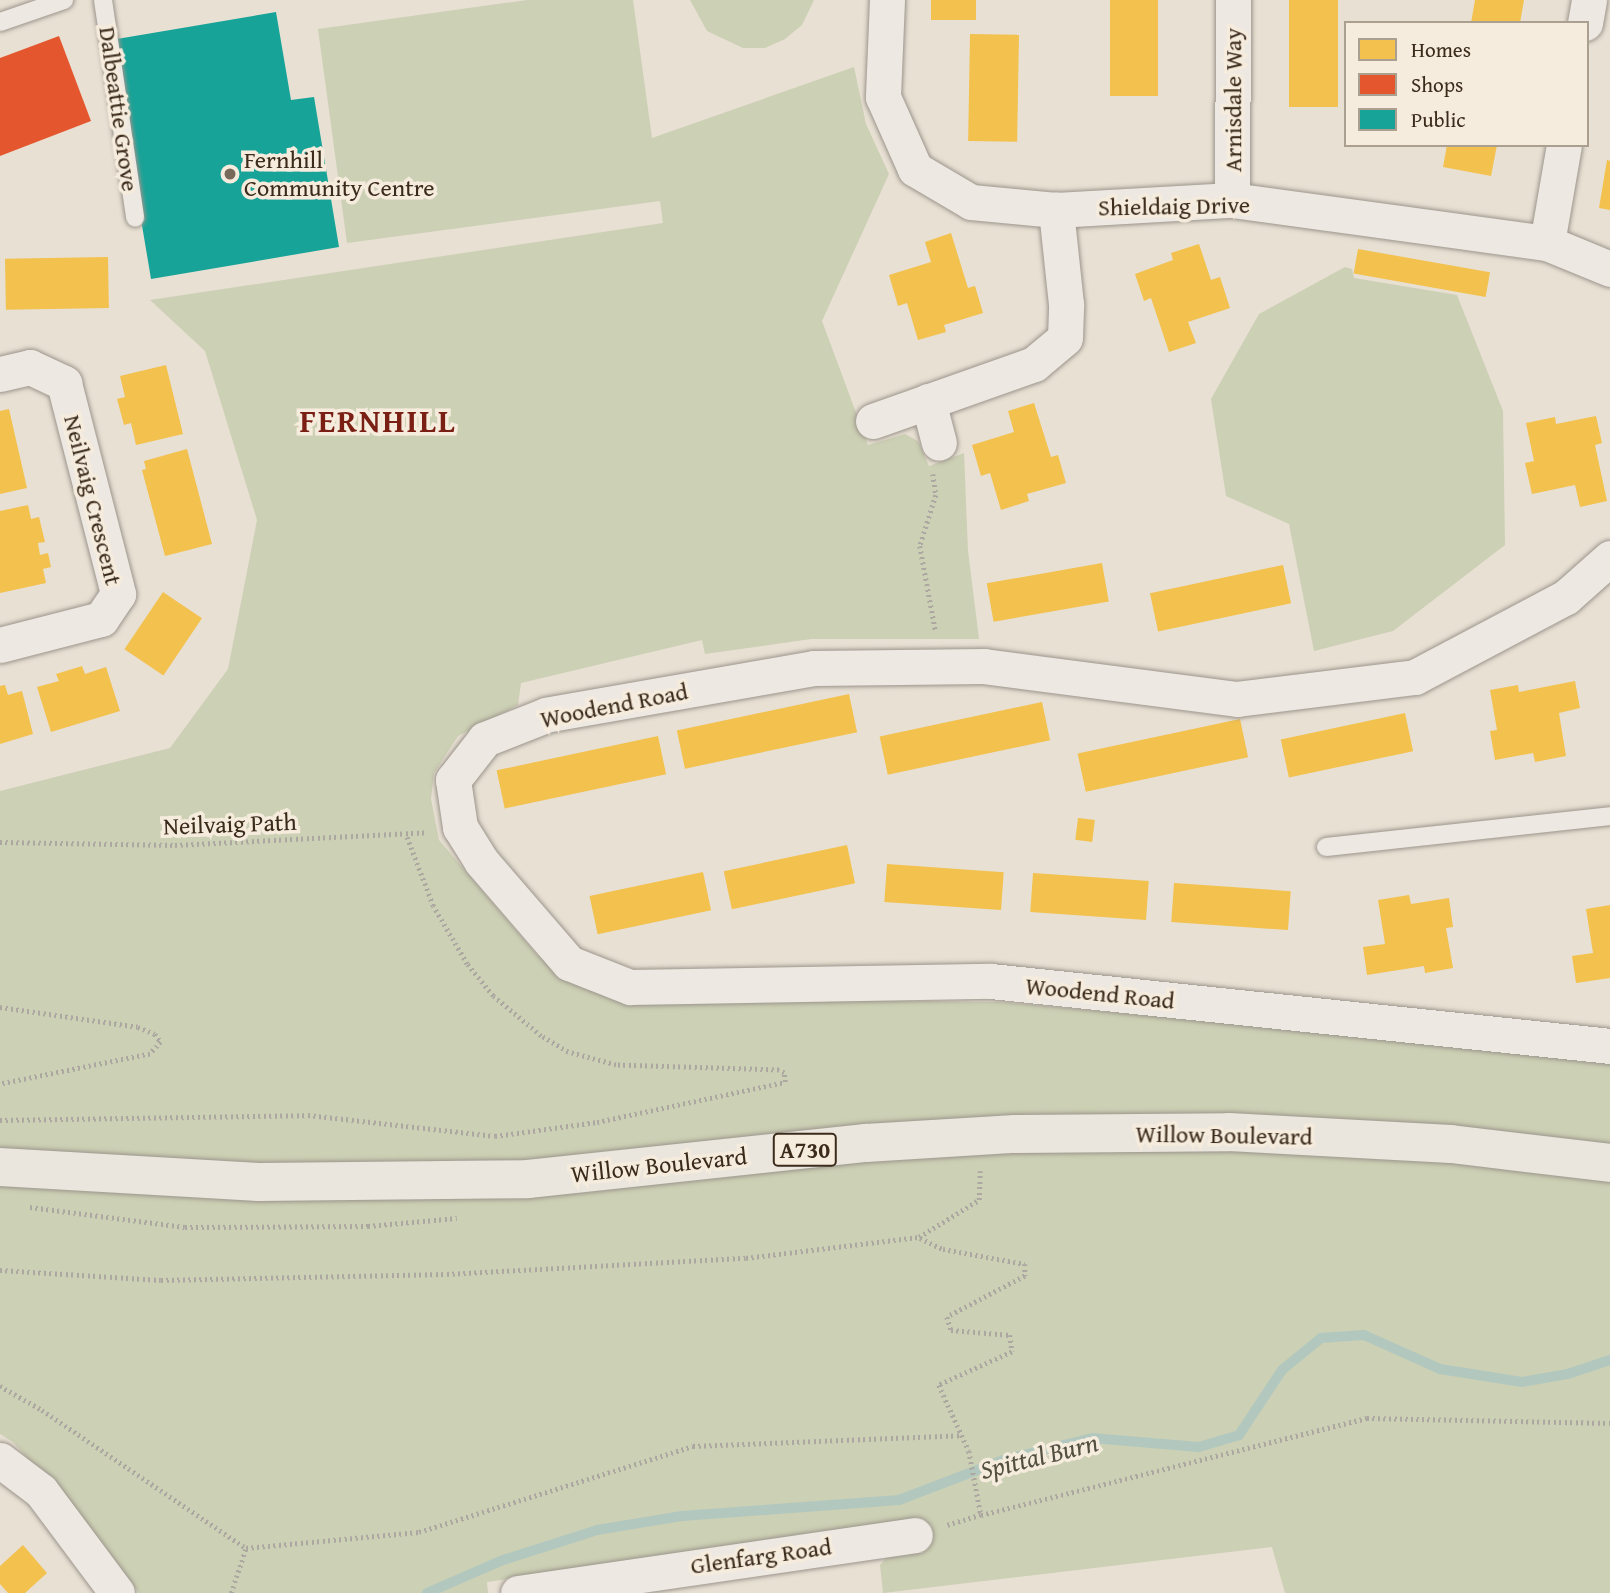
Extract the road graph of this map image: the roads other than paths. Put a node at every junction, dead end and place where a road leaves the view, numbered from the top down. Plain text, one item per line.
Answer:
1 (64, 0) edge
2 (103, 0) edge
3 (887, 0) edge
4 (1233, 0) edge
5 (1589, 0) edge
6 (1585, 21) edge
7 (0, 22) edge
8 (1564, 147) edge
9 (1233, 200) junction
10 (1056, 210) junction
11 (135, 218) dead end
12 (1547, 243) junction
13 (1610, 269) edge
14 (0, 373) edge
15 (928, 401) junction
16 (873, 421) dead end
17 (939, 443) road end
18 (1610, 558) edge
19 (0, 645) edge
20 (1610, 816) edge
21 (1326, 847) dead end
22 (1610, 1046) edge
23 (1610, 1163) edge
24 (0, 1167) edge
25 (0, 1460) edge
26 (915, 1535) road end
27 (609, 1587) edge
28 (117, 1593) edge
29 (518, 1593) edge

1 - 7 lane
2 - 11 lane, Dalbeattie Grove
3 - 10 street, Shieldaig Drive
4 - 9 street, Arnisdale Way
5 - 6 street
8 - 12 street
9 - 10 street, Shieldaig Drive
9 - 12 street, Shieldaig Drive
10 - 15 street
12 - 13 street, Shieldaig Drive
14 - 19 street, Neilvaig Crescent
15 - 16 street
15 - 17 street
18 - 22 street, Woodend Road
20 - 21 lane
23 - 24 main road, Willow Boulevard / A730
25 - 28 street
26 - 27 street, Glenfarg Road
27 - 29 street, Glenfarg Road

